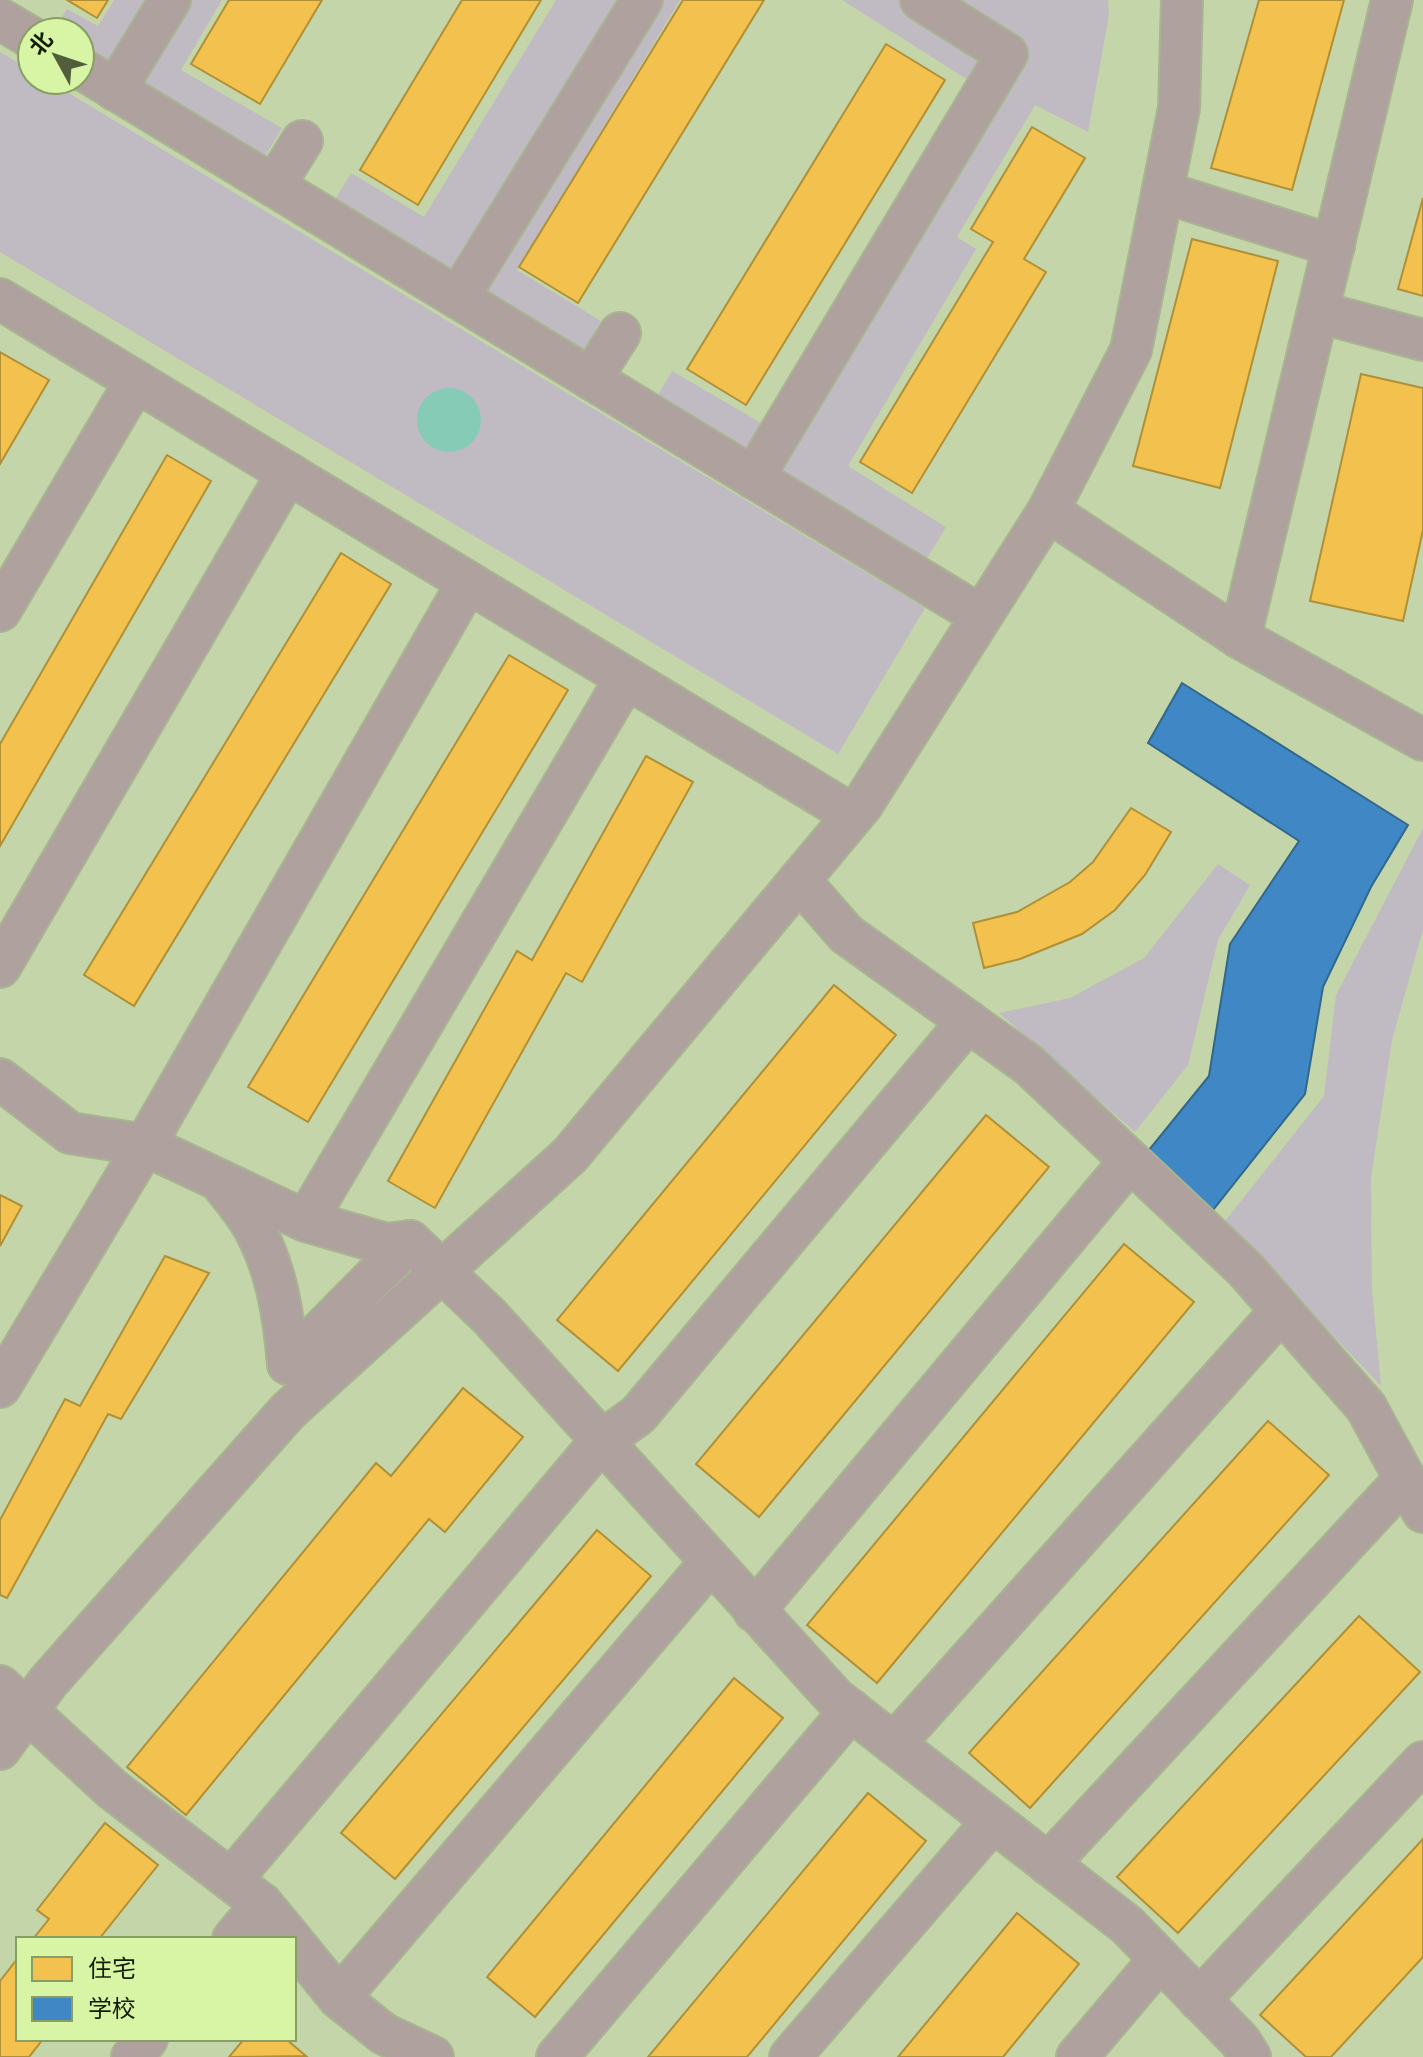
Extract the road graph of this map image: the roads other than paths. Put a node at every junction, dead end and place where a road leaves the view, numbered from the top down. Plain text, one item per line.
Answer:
1 (170, 0) edge
2 (642, 0) edge
3 (921, 0) edge
4 (1182, 0) edge
5 (1392, 0) edge
6 (96, 78) edge
7 (115, 90) junction
8 (302, 141) dead end
9 (274, 186) junction
10 (1163, 192) junction
11 (1334, 246) junction
12 (458, 298) junction
13 (0, 299) edge
14 (1318, 312) junction
15 (620, 333) dead end
16 (1423, 340) edge
17 (591, 379) junction
18 (139, 383) junction
19 (290, 474) junction
20 (753, 478) junction
21 (1048, 511) junction
22 (468, 582) junction
23 (0, 611) edge
24 (981, 616) junction
25 (1240, 638) junction
26 (626, 678) junction
27 (1423, 740) edge
28 (853, 815) junction
29 (799, 880) junction
30 (0, 967) edge
31 (968, 1021) junction
32 (0, 1079) edge
33 (145, 1145) junction
34 (1130, 1161) junction
35 (217, 1177) junction
36 (306, 1221) junction
37 (410, 1241) junction
38 (443, 1269) junction
39 (1281, 1311) junction
40 (0, 1387) edge
41 (600, 1442) junction
42 (1414, 1496) edge
43 (710, 1563) junction
44 (754, 1611) junction
45 (13, 1696) edge
46 (851, 1710) junction
47 (894, 1744) junction
48 (0, 1749) edge
49 (1423, 1762) edge
50 (993, 1821) junction
51 (1048, 1864) junction
52 (231, 1880) junction
53 (262, 1904) junction
54 (235, 1937) edge
55 (289, 1937) edge
56 (296, 1946) edge
57 (1160, 1959) junction
58 (339, 1998) junction
59 (1199, 2000) junction
60 (145, 2041) edge
61 (374, 2046) edge
62 (132, 2057) edge
63 (433, 2057) edge
64 (557, 2057) edge
65 (790, 2057) edge
66 (1077, 2057) edge
67 (1250, 2057) edge

1 - 7 street
2 - 12 street
3 - 20 street
4 - 10 street
5 - 11 street
6 - 7 street
7 - 9 street
8 - 9 street
9 - 12 street
10 - 11 street
10 - 21 street
11 - 14 street
12 - 17 street
13 - 18 street
14 - 16 street
14 - 25 street
15 - 17 street
17 - 20 street
18 - 19 street
18 - 23 street
19 - 22 street
19 - 30 street
20 - 24 street
21 - 24 street
21 - 25 street
22 - 26 street
22 - 33 street
24 - 28 street
25 - 27 street
26 - 28 street
26 - 36 street
28 - 29 street
29 - 31 street
29 - 38 street
31 - 34 street
31 - 41 street
32 - 33 street
33 - 35 street
33 - 40 street
34 - 39 street
34 - 44 street
35 - 36 street
35 - 37 street
36 - 37 street
37 - 38 street
38 - 41 street
38 - 45 street
39 - 42 street
39 - 47 street
41 - 43 street
41 - 52 street
42 - 51 street
43 - 44 street
43 - 58 street
44 - 46 street
45 - 48 street
45 - 52 street
46 - 47 street
46 - 64 street
47 - 50 street
49 - 59 street
50 - 51 street
50 - 65 street
51 - 57 street
52 - 53 street
53 - 54 street
53 - 55 street
56 - 58 street
57 - 59 street
57 - 66 street
58 - 61 street
59 - 67 street
60 - 62 street
61 - 63 street

